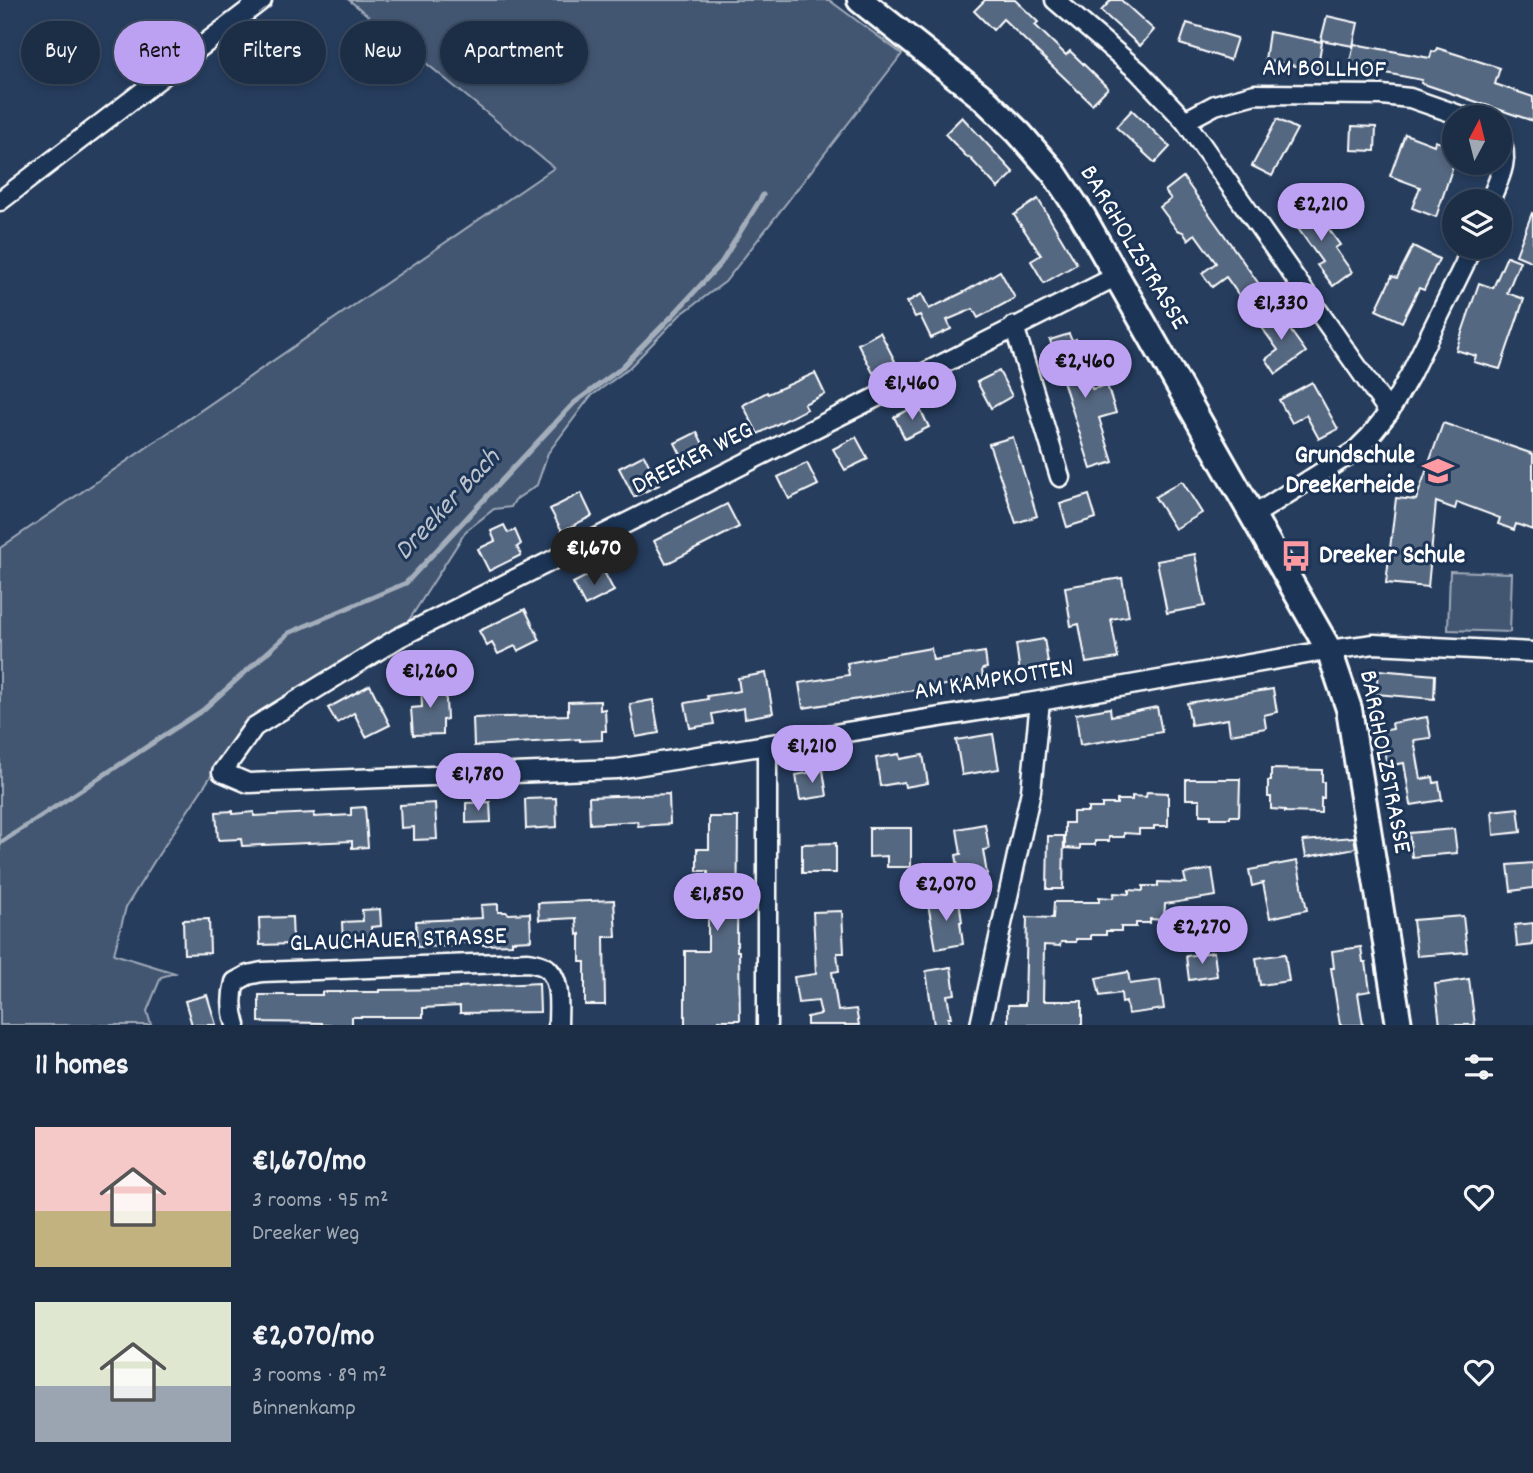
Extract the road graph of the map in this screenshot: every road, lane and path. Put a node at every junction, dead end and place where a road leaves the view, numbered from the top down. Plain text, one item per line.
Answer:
1 (262, 0) edge
2 (860, 0) edge
3 (1055, 0) edge
4 (1442, 109) edge
5 (1185, 121) junction
6 (0, 201) edge
7 (1465, 259) edge
8 (1117, 276) junction
9 (1014, 327) junction
10 (1389, 412) junction
11 (1060, 477) dead end
12 (1254, 515) junction
13 (1329, 650) junction
14 (1533, 652) edge
15 (1040, 701) junction
16 (767, 746) junction
17 (248, 783) joint
18 (236, 1025) edge
19 (558, 1025) edge
20 (767, 1025) edge
21 (981, 1025) edge
22 (1399, 1025) edge

1 - 6 street
2 - 8 main road, BARGHOLZSTRASSE
3 - 5 street
4 - 5 street, AM BOLLHOF
5 - 10 street
7 - 10 street
8 - 9 street, DREEKER WEG
8 - 12 main road, BARGHOLZSTRASSE
9 - 11 street
9 - 17 street, DREEKER WEG
10 - 12 street
12 - 13 main road, BARGHOLZSTRASSE
13 - 14 street, AM KAMPKOTTEN
13 - 15 street, AM KAMPKOTTEN
13 - 22 main road, BARGHOLZSTRASSE
15 - 16 street, AM KAMPKOTTEN
15 - 21 street
16 - 17 street, AM KAMPKOTTEN
16 - 20 street
18 - 19 street, GLAUCHAUER STRASSE

